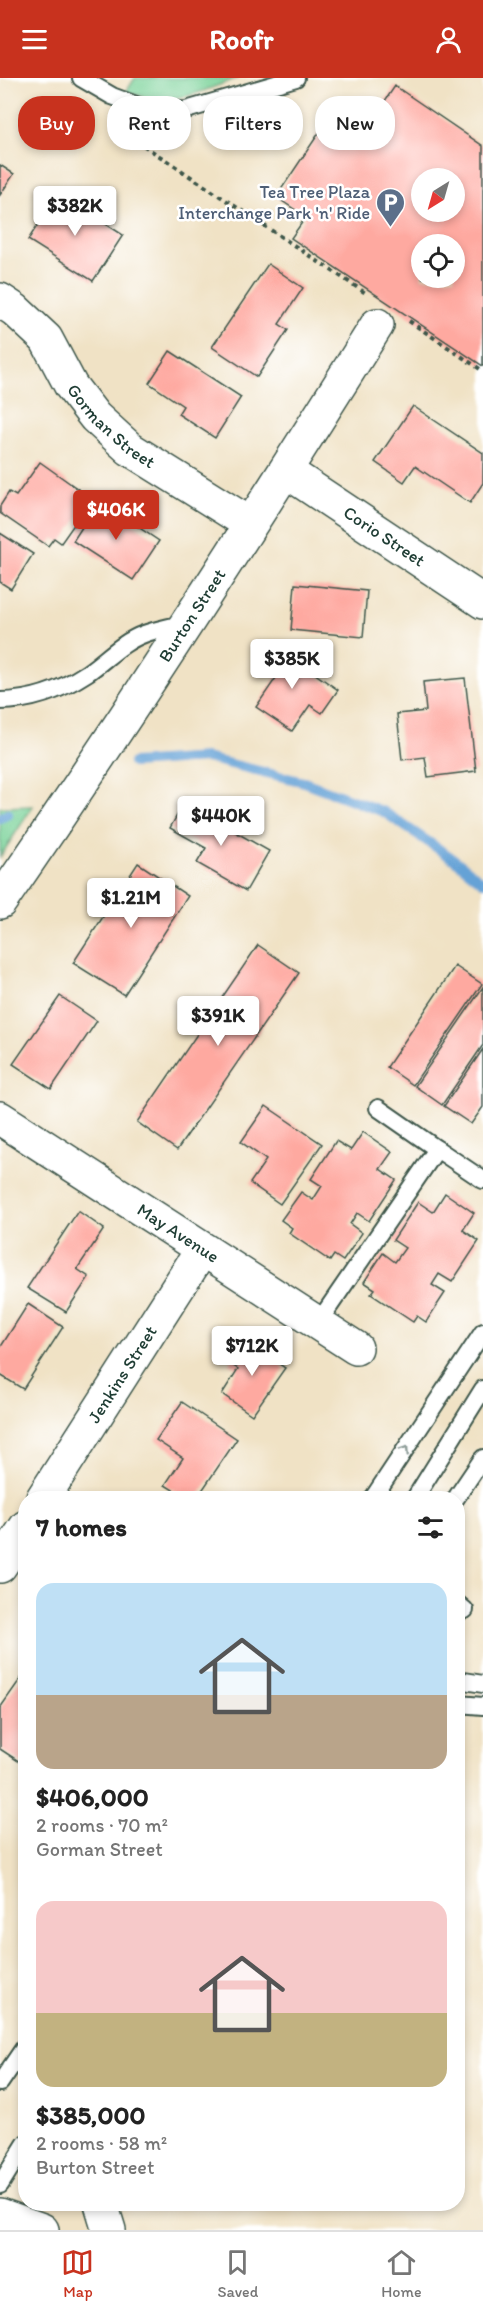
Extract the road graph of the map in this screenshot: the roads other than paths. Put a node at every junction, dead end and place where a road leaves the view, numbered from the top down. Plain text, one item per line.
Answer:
1 (81, 78) edge
2 (296, 78) edge
3 (0, 300) edge
4 (385, 314) road end
5 (286, 471) junction
6 (250, 524) junction
7 (483, 602) edge
8 (186, 623) junction
9 (0, 701) edge
10 (0, 902) edge
11 (378, 1108) dead end
12 (0, 1118) edge
13 (436, 1149) junction
14 (483, 1180) edge
15 (202, 1250) junction
16 (318, 1323) junction
17 (483, 1332) edge
18 (356, 1348) dead end
19 (483, 1389) edge
20 (483, 1458) edge
21 (48, 1491) edge
22 (378, 1491) edge
23 (419, 1491) edge
24 (461, 1491) edge
25 (18, 1539) edge
26 (0, 1566) edge
27 (465, 1681) edge
28 (483, 1684) edge
29 (465, 1705) edge
30 (483, 1706) edge
31 (18, 2057) edge
32 (0, 2083) edge
33 (18, 2156) edge
34 (0, 2185) edge
35 (103, 2211) edge
36 (0, 2215) edge
37 (42, 2230) edge
38 (109, 2230) edge

1 - 2 lane
3 - 6 main road, Gorman Street
4 - 5 main road, Burton Street
5 - 6 main road, Burton Street
5 - 7 main road, Corio Street
6 - 8 main road, Burton Street
8 - 9 lane
8 - 10 main road, Burton Street
11 - 13 lane
12 - 15 main road, May Avenue
13 - 14 lane
13 - 16 lane
15 - 16 main road, May Avenue
15 - 21 main road, Jenkins Street
16 - 18 main road, May Avenue
22 -> 17 lane
19 - 23 lane
20 - 24 lane
25 - 26 main road
27 - 28 lane
29 - 30 lane
31 - 32 lane
33 - 34 lane
35 - 38 main road
36 - 37 main road

